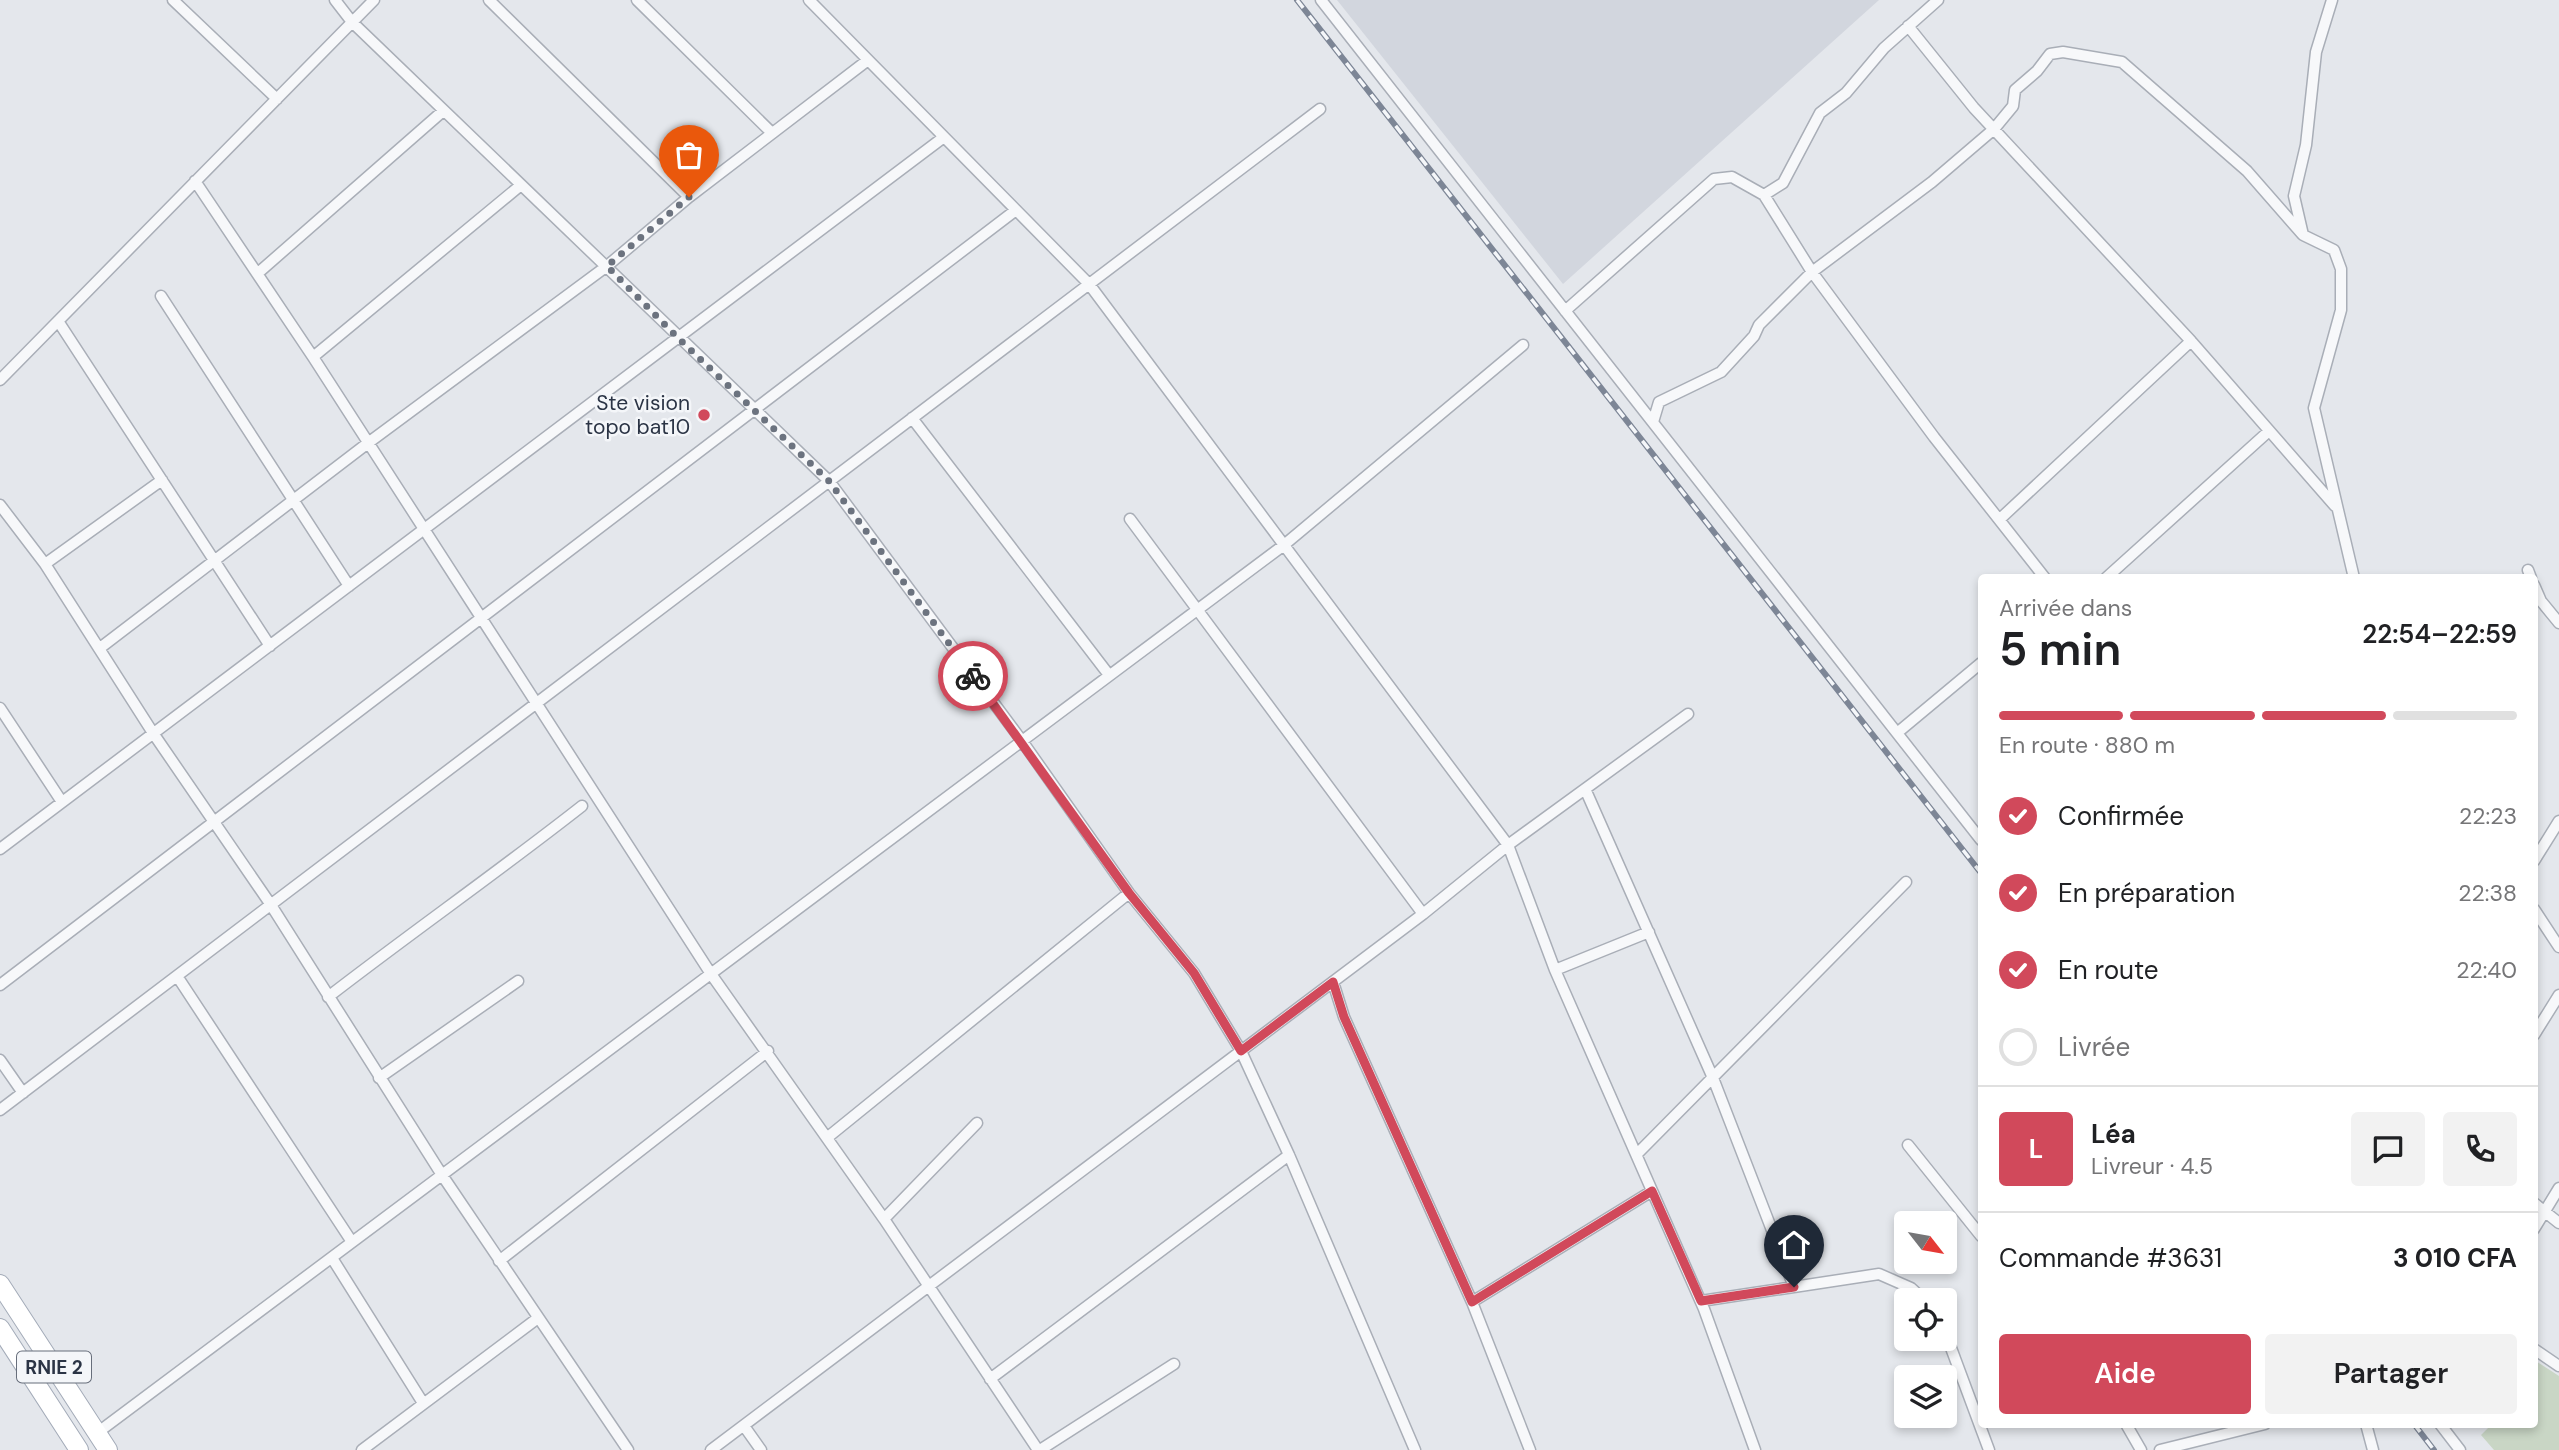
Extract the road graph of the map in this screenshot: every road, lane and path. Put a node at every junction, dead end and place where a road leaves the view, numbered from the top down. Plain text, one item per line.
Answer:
1 (173, 0) edge
2 (335, 0) edge
3 (374, 0) edge
4 (489, 0) edge
5 (637, 0) edge
6 (809, 0) edge
7 (1321, 0) edge
8 (1938, 0) edge
9 (2332, 0) edge
10 (352, 22) junction
11 (1908, 26) junction
12 (868, 60) junction
13 (277, 99) junction
14 (1320, 109) dead end
15 (443, 111) junction
16 (1994, 129) junction
17 (772, 133) junction
18 (944, 137) junction
19 (195, 181) junction
20 (521, 185) junction
21 (1763, 195) junction
22 (689, 197) junction
23 (1016, 209) junction
24 (2303, 235) junction
25 (607, 266) junction
26 (1812, 272) junction
27 (258, 273) junction
28 (1089, 284) junction
29 (161, 296) dead end
30 (1566, 311) junction
31 (58, 321) junction
32 (678, 338) junction
33 (2191, 341) junction
34 (1523, 345) dead end
35 (313, 357) junction
36 (0, 380) edge
37 (753, 410) junction
38 (912, 418) junction
39 (1653, 422) junction
40 (2269, 431) junction
41 (368, 443) junction
42 (162, 480) junction
43 (829, 481) junction
44 (293, 500) junction
45 (0, 505) edge
46 (2334, 506) junction
47 (2001, 518) junction
48 (1130, 519) dead end
49 (424, 529) junction
50 (1283, 545) junction
51 (214, 561) junction
52 (45, 564) junction
53 (2042, 574) edge
54 (2110, 574) edge
55 (2353, 574) edge
56 (349, 586) junction
57 (2538, 594) edge
58 (1197, 609) junction
59 (482, 617) junction
60 (2559, 623) edge
61 (270, 646) junction
62 (100, 648) junction
63 (1978, 666) edge
64 (1109, 675) junction
65 (537, 702) junction
66 (0, 708) edge
67 (1688, 714) dead end
68 (153, 733) junction
69 (1897, 733) junction
70 (1021, 741) junction
71 (1586, 791) junction
72 (62, 802) junction
73 (582, 806) dead end
74 (2559, 821) edge
75 (214, 822) junction
76 (1978, 836) edge
77 (1508, 845) junction
78 (0, 849) edge
79 (2538, 855) edge
80 (1906, 882) dead end
81 (1129, 893) junction
82 (271, 905) junction
83 (1423, 914) junction
84 (2538, 915) edge
85 (1649, 932) junction
86 (2559, 947) edge
87 (1555, 970) junction
88 (710, 974) junction
89 (177, 976) junction
90 (518, 981) dead end
91 (1333, 982) junction
92 (0, 985) edge
93 (2559, 995) edge
94 (328, 997) junction
95 (2538, 1029) edge
96 (768, 1051) junction
97 (1241, 1051) junction
98 (0, 1060) edge
99 (379, 1078) junction
100 (1713, 1078) junction
101 (23, 1093) junction
102 (0, 1110) edge
103 (977, 1123) dead end
104 (828, 1137) junction
105 (1908, 1145) dead end
106 (1637, 1154) junction
107 (1289, 1155) junction
108 (442, 1175) junction
109 (2559, 1188) edge
110 (1652, 1191) junction
111 (2538, 1207) edge
112 (2544, 1212) junction
113 (884, 1219) junction
114 (2538, 1222) edge
115 (2559, 1223) edge
116 (1978, 1233) edge
117 (352, 1242) junction
118 (332, 1258) junction
119 (499, 1261) junction
120 (0, 1284) edge
121 (929, 1286) junction
122 (1794, 1287) junction
123 (1911, 1288) edge
124 (1701, 1301) junction
125 (1472, 1302) junction
126 (538, 1318) junction
127 (0, 1328) edge
128 (1952, 1351) edge
129 (2538, 1352) edge
130 (1174, 1364) dead end
131 (2559, 1366) edge
132 (990, 1379) junction
133 (423, 1403) junction
134 (1978, 1420) edge
135 (744, 1426) junction
136 (1981, 1428) edge
137 (2128, 1428) edge
138 (2249, 1428) edge
139 (2368, 1428) edge
140 (2443, 1428) edge
141 (97, 1433) junction
142 (75, 1449) edge
143 (108, 1450) edge
144 (362, 1450) edge
145 (628, 1450) edge
146 (711, 1450) edge
147 (761, 1450) edge
148 (1039, 1450) edge
149 (1415, 1450) edge
150 (1530, 1450) edge
151 (1755, 1450) edge
152 (1989, 1450) edge
153 (2141, 1450) edge
154 (2160, 1450) edge
155 (2373, 1450) edge
156 (2460, 1450) edge

1 - 13 street
2 - 10 street
3 - 10 street
4 - 22 street
5 - 17 street
6 - 12 street
7 - 30 street
8 - 11 street
9 - 24 street
10 - 13 street
10 - 15 street
11 - 16 street
11 - 21 street
12 - 17 street
12 - 18 street
13 - 19 street
14 - 28 street
15 - 20 street
15 - 27 street
16 - 24 street
16 - 26 street
16 - 33 street
17 - 22 street
18 - 23 street
18 - 32 street
19 - 27 street
19 - 31 street
20 - 25 street
20 - 35 street
21 - 26 street
21 - 30 street
22 - 25 street
23 - 28 street
23 - 37 street
24 - 46 street
25 - 32 street
25 - 41 street
26 - 39 street
26 - 47 street
27 - 35 street
28 - 38 street
28 - 50 street
29 - 44 street
30 - 39 street
31 - 36 street
31 - 42 street
32 - 37 street
32 - 49 street
33 - 40 street
33 - 47 street
34 - 50 street
35 - 41 street
37 - 43 street
37 - 59 street
38 - 43 street
38 - 64 street
39 - 69 street
40 - 46 street
40 - 54 street
41 - 44 street
41 - 49 street
42 - 51 street
42 - 52 street
43 - 65 street
43 - 70 street
44 - 51 street
44 - 56 street
45 - 52 street
46 - 55 street
47 - 53 street
48 - 58 street
49 - 56 street
49 - 59 street
50 - 58 street
50 - 77 street
51 - 61 street
51 - 62 street
52 - 62 street
56 - 61 street
57 - 60 street
58 - 64 street
58 - 83 street
59 - 65 street
59 - 75 street
61 - 68 street
62 - 68 street
63 - 69 street
64 - 70 street
65 - 82 street
65 - 88 street
66 - 72 street
67 - 71 street
68 - 72 street
68 - 75 street
69 - 76 street
70 - 81 street
70 - 88 street
71 - 77 street
71 - 85 street
72 - 78 street
73 - 94 street
74 - 79 street
75 - 82 street
75 - 92 street
77 - 83 street
77 - 87 street
80 - 100 street
81 - 97 street
81 - 104 street
82 - 89 street
82 - 94 street
83 - 91 street
84 - 86 street
85 - 87 street
85 - 100 street
87 - 106 street
88 - 96 street
88 - 108 street
89 - 101 street
89 - 117 street
90 - 99 street
91 - 97 street
91 - 125 street
93 - 95 street
94 - 99 street
96 - 104 street
96 - 119 street
97 - 107 street
97 - 121 street
98 - 101 street
99 - 108 street
100 - 106 street
100 - 122 street
101 - 102 street
103 - 113 street
104 - 113 street
105 - 116 street
106 - 110 street
107 - 132 street
107 - 149 street
108 - 117 street
108 - 119 street
109 - 112 street
110 - 124 street
110 - 125 street
111 - 112 street
112 - 114 street
112 - 115 street
113 - 121 street
117 - 118 street
118 - 133 street
118 - 141 street
119 - 126 street
120 - 141 main road, RNIE 2
121 - 132 street
121 - 135 street
122 - 123 street
122 - 124 street
124 - 151 street
125 - 150 street
126 - 133 street
126 - 145 street
127 - 142 main road, RNIE 2
128 - 134 street
129 - 131 street
130 - 148 street
132 - 148 street
133 - 144 street
135 - 146 street
135 - 147 street
136 - 152 street
137 - 153 street
138 - 154 street
139 - 155 street
140 - 156 street
141 - 143 main road, RNIE 2

